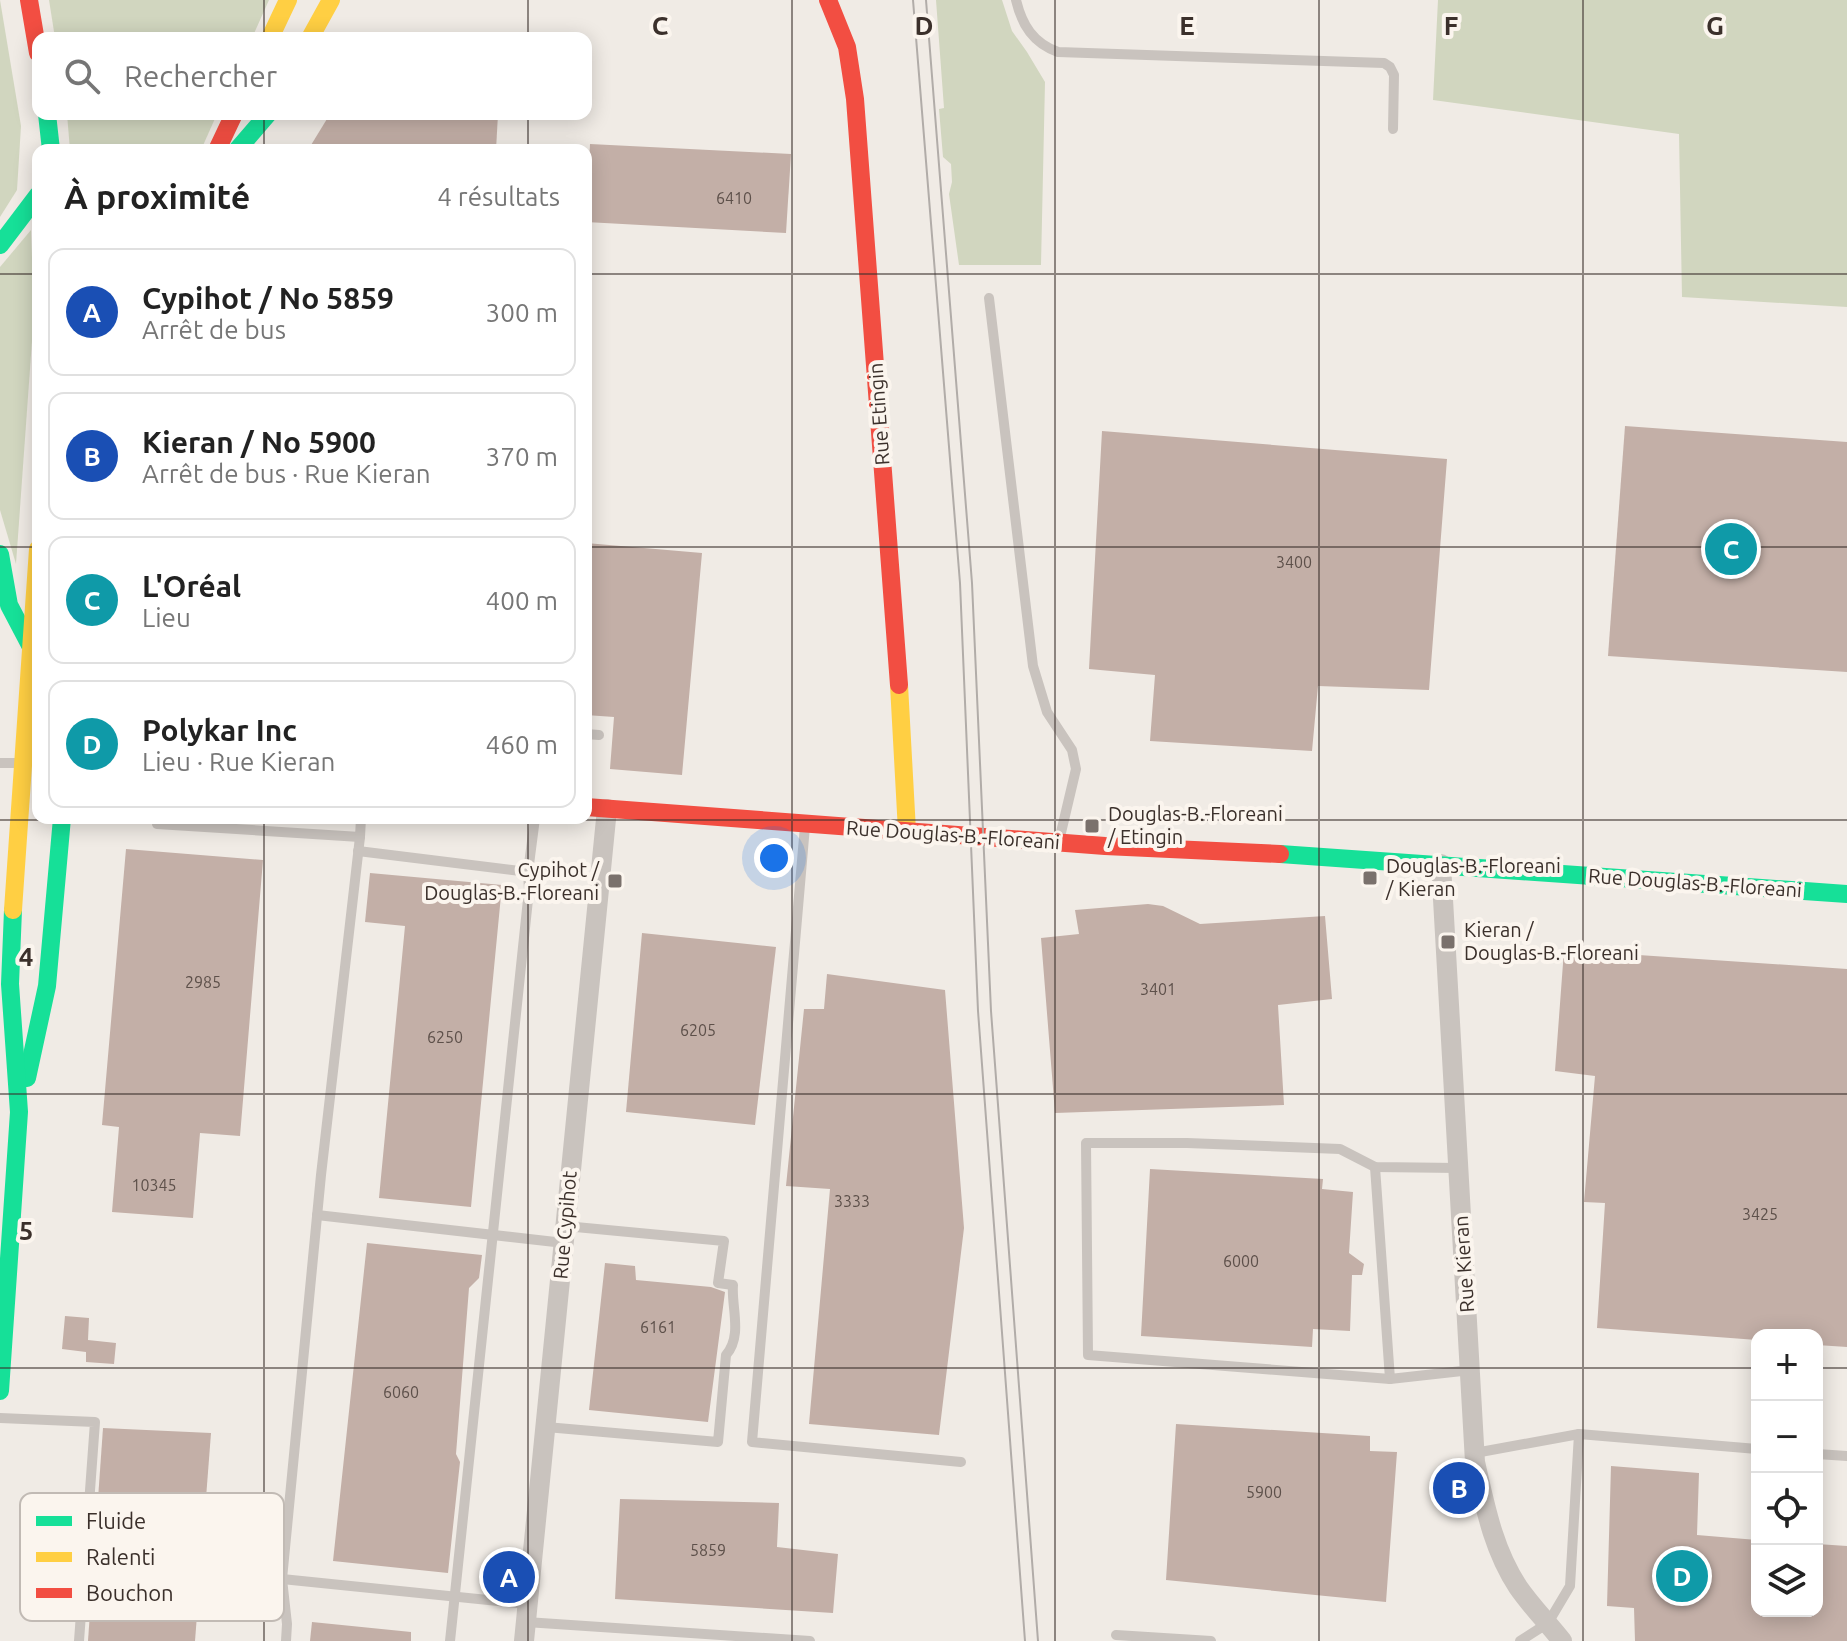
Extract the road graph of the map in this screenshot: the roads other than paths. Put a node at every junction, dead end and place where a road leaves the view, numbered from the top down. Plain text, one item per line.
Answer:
1 (29, 0) edge
2 (288, 0) edge
3 (331, 0) edge
4 (828, 0) edge
5 (1016, 0) edge
6 (34, 32) edge
7 (273, 32) edge
8 (313, 32) edge
9 (48, 120) edge
10 (231, 120) edge
11 (263, 120) edge
12 (1393, 129) dead end
13 (50, 144) edge
14 (220, 144) edge
15 (242, 144) edge
16 (32, 203) edge
17 (0, 245) edge
18 (989, 298) dead end
19 (0, 554) edge
20 (32, 621) edge
21 (30, 645) junction
22 (592, 734) edge
23 (599, 735) dead end
24 (0, 763) edge
25 (30, 764) edge
26 (596, 808) edge
27 (61, 824) edge
28 (157, 824) edge
29 (361, 824) edge
30 (534, 824) edge
31 (805, 824) junction
32 (907, 831) junction
33 (360, 837) junction
34 (1059, 842) junction
35 (358, 851) junction
36 (1441, 864) junction
37 (528, 872) junction
38 (1847, 894) edge
39 (19, 1112) junction
40 (1375, 1167) junction
41 (1458, 1168) junction
42 (317, 1215) junction
43 (564, 1234) junction
44 (493, 1235) junction
45 (1471, 1370) junction
46 (1390, 1379) junction
47 (0, 1391) edge
48 (0, 1418) edge
49 (546, 1427) junction
50 (1579, 1434) junction
51 (1751, 1448) edge
52 (1475, 1453) junction
53 (1823, 1454) edge
54 (1847, 1456) edge
55 (961, 1462) dead end
56 (90, 1493) edge
57 (284, 1558) edge
58 (284, 1579) edge
59 (284, 1597) edge
60 (454, 1598) junction
61 (80, 1621) edge
62 (526, 1622) edge
63 (1548, 1623) junction
64 (1116, 1635) dead end
65 (79, 1641) edge
66 (286, 1641) edge
67 (450, 1641) edge
68 (810, 1641) edge
69 (1211, 1641) edge
70 (1520, 1641) edge
71 (1562, 1641) edge

1 - 6 street
2 - 7 street
3 - 8 street
4 - 32 street, Rue Etingin
5 - 12 lane
9 - 13 street
10 - 14 street
11 - 15 street
16 - 17 street
18 - 34 lane
19 - 21 street
20 - 21 street
21 - 25 street
22 - 23 lane
24 - 25 lane
25 - 39 street
26 - 31 street, Rue Douglas-B.-Floreani
26 - 43 street, Rue Cypihot
27 - 39 street
28 - 33 lane
29 - 33 lane
30 - 37 lane
31 - 32 street, Rue Douglas-B.-Floreani
31 - 55 lane
32 - 34 street, Rue Douglas-B.-Floreani
33 - 35 lane
34 - 36 street, Rue Douglas-B.-Floreani
35 - 37 lane
35 - 42 lane
36 - 38 street, Rue Douglas-B.-Floreani
36 - 41 street, Rue Kieran
37 - 44 lane
39 - 47 street
40 - 41 lane
40 - 46 lane
40 - 46 lane
41 - 45 street, Rue Kieran
42 - 44 lane
42 - 57 lane
43 - 44 lane
43 - 49 street, Rue Cypihot
43 - 49 lane
44 - 60 lane
45 - 46 lane
45 - 52 street, Rue Kieran
48 - 56 lane
49 - 62 street, Rue Cypihot
50 - 51 lane
50 - 52 lane
50 - 63 lane
52 - 63 street, Rue Kieran
53 - 54 lane
58 - 60 lane
59 - 66 lane
60 - 62 lane
60 - 67 lane
61 - 65 lane
62 - 68 lane
63 - 70 lane
63 - 71 street, Rue Kieran
64 - 69 lane

